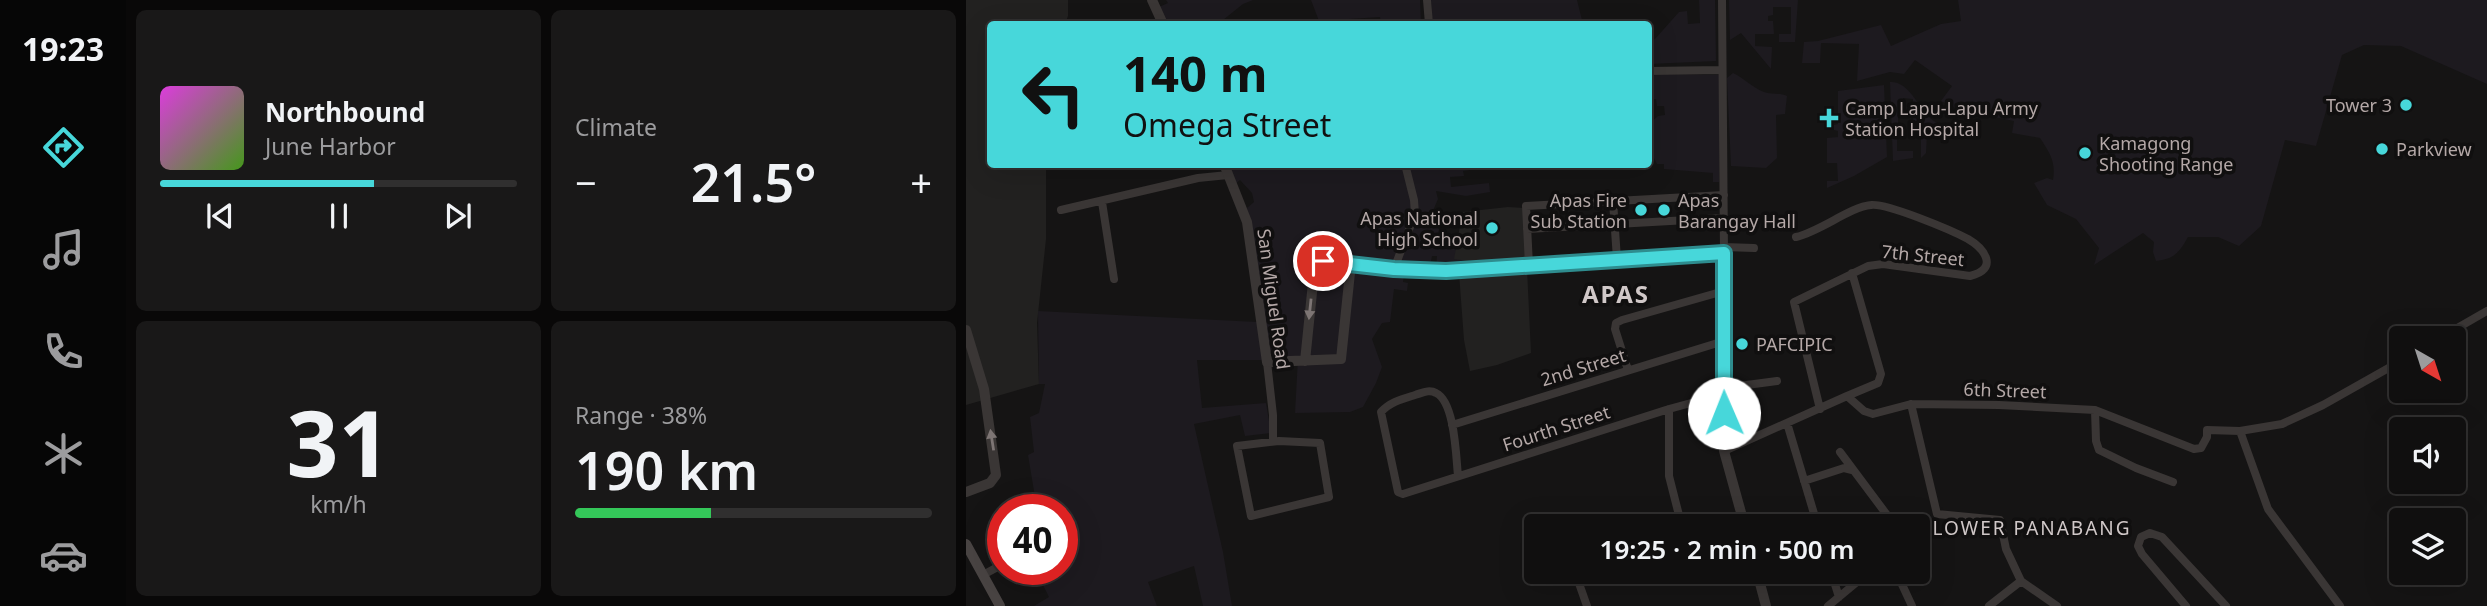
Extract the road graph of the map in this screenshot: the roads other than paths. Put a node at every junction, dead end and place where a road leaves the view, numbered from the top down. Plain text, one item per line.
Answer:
1 (1152, 0) edge
2 (1427, 0) edge
3 (1722, 0) edge
4 (1162, 21) edge
5 (1429, 21) edge
6 (1722, 70) junction
7 (1652, 71) edge
8 (1225, 168) edge
9 (1406, 168) edge
10 (1228, 175) junction
11 (1724, 195) junction
12 (1614, 201) junction
13 (1102, 202) junction
14 (1061, 210) dead end
15 (1724, 218) junction
16 (1615, 224) junction
17 (1527, 229) junction
18 (1796, 237) dead end
19 (1754, 248) dead end
20 (1724, 250) junction
21 (1617, 260) junction
22 (1351, 263) junction
23 (1529, 265) junction
24 (1394, 269) junction
25 (1852, 273) junction
26 (1115, 279) dead end
27 (1724, 291) junction
28 (2487, 311) edge
29 (2461, 326) edge
30 (966, 330) edge
31 (1724, 341) junction
32 (1305, 361) junction
33 (1267, 362) junction
34 (2389, 368) edge
35 (1628, 370) junction
36 (1777, 382) dead end
37 (1724, 391) junction
38 (1847, 396) junction
39 (1911, 404) junction
40 (1669, 409) junction
41 (1820, 410) junction
42 (2095, 410) junction
43 (1787, 423) junction
44 (1452, 425) junction
45 (2240, 432) junction
46 (1273, 442) junction
47 (1724, 451) junction
48 (1840, 452) dead end
49 (1852, 470) junction
50 (1458, 476) junction
51 (1804, 481) junction
52 (2174, 482) dead end
53 (966, 492) edge
54 (1679, 514) edge
55 (1741, 514) edge
56 (1814, 514) edge
57 (1888, 514) edge
58 (966, 544) edge
59 (987, 573) edge
60 (983, 575) junction
61 (2021, 581) junction
62 (1579, 584) edge
63 (1760, 584) edge
64 (1833, 584) edge
65 (1855, 584) edge
66 (1902, 584) edge
67 (1835, 602) edge
68 (1000, 606) edge
69 (1587, 606) edge
70 (1766, 606) edge
71 (1912, 606) edge
72 (1989, 606) edge
73 (2057, 606) edge
74 (2186, 606) edge
75 (2227, 606) edge
76 (2340, 606) edge

1 - 4 street
2 - 5 street
3 - 6 street
6 - 7 street
6 - 11 street
8 - 10 street, San Miguel Road
9 - 24 street
10 - 13 street
10 - 33 street, San Miguel Road
11 - 12 street
11 - 15 street
12 - 16 street
12 - 17 street
13 - 14 street
13 - 26 street
15 - 16 street
15 - 20 street
16 - 17 street
16 - 21 street
17 - 23 street
18 - 25 street, 7th Street
19 - 20 street
20 - 21 street
20 - 27 street
21 - 23 street
22 - 24 street
22 -> 32 street
22 - 32 street
23 - 24 street
25 - 38 street
25 - 41 street, 7th Street
27 - 31 street
27 - 35 street
28 - 29 street
53 -> 30 street
31 - 35 street, 2nd Street
31 - 37 street
32 - 33 street
33 - 46 street, San Miguel Road
34 - 45 street, 6th Street
35 - 44 street, 2nd Street
36 - 37 street, Fourth Street
37 - 40 street, Fourth Street
37 - 47 street
38 - 39 street, 6th Street
38 - 41 street
39 - 42 street, 6th Street
39 - 61 street
40 - 50 street, Fourth Street
40 - 54 street
41 - 43 street
42 - 45 street, 6th Street
42 - 52 street
43 - 47 street
43 - 51 street
44 - 50 street
44 - 50 street, Fourth Street
45 - 76 street
46 - 46 street
47 - 55 street
48 - 49 street
49 - 51 street
49 - 57 street
51 - 56 street
58 - 60 main road
59 - 60 street
60 - 68 main road
61 - 72 street
61 - 73 street
62 - 69 street
63 - 70 street
64 - 67 street
65 - 67 street
66 - 71 street
74 - 75 street

